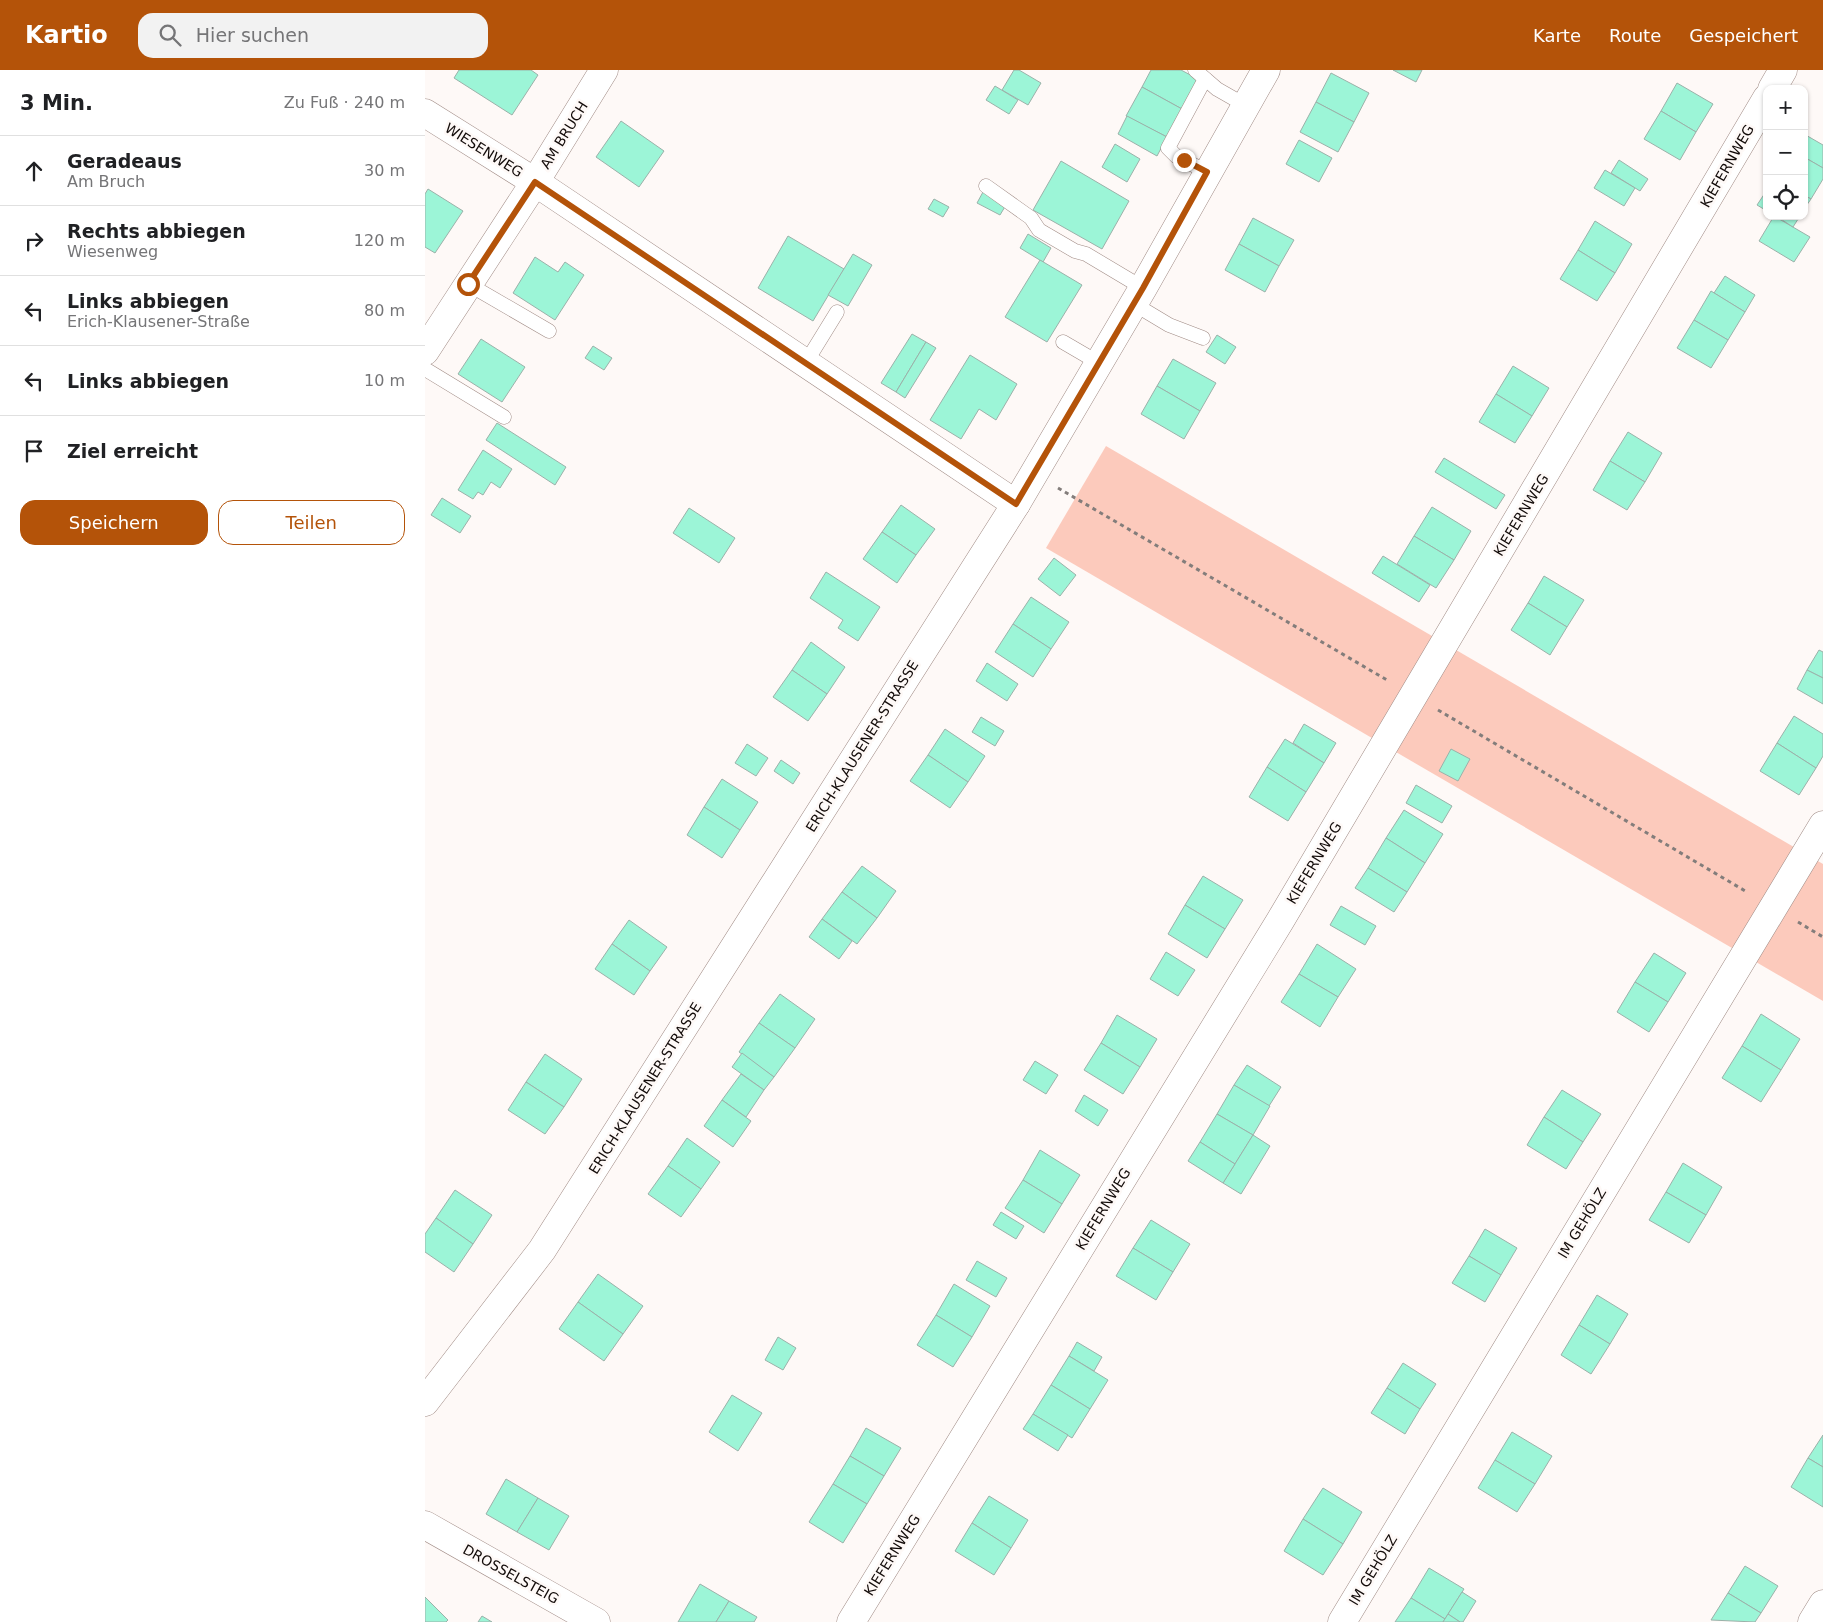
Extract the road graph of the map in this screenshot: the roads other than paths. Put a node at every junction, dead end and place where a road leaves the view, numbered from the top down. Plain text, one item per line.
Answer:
1 (604, 70) edge
2 (1266, 70) edge
3 (1783, 70) edge
4 (1200, 74) edge
5 (1774, 85) edge
6 (1245, 105) junction
7 (1763, 105) edge
8 (425, 114) edge
9 (1207, 172) junction
10 (535, 182) junction
11 (986, 186) dead end
12 (468, 284) junction
13 (1138, 296) junction
14 (837, 312) dead end
15 (549, 331) dead end
16 (1203, 338) dead end
17 (1063, 342) dead end
18 (425, 351) edge
19 (1099, 363) junction
20 (805, 364) junction
21 (425, 369) edge
22 (504, 417) dead end
23 (1016, 504) junction
24 (1823, 825) edge
25 (425, 1402) edge
26 (425, 1525) edge
27 (1823, 1604) edge
28 (597, 1622) edge
29 (851, 1622) edge
30 (1342, 1622) edge
31 (1812, 1622) edge

1 - 10 street, AM BRUCH
2 - 6 street, ERICH-KLAUSENER-STRASSE
3 - 5 street
4 - 6 lane
4 - 9 lane
6 - 9 street, ERICH-KLAUSENER-STRASSE
7 - 29 street, KIEFERNWEG
8 - 10 street, WIESENWEG
9 - 13 street, ERICH-KLAUSENER-STRASSE
10 - 12 street, AM BRUCH
10 - 20 street, WIESENWEG
11 - 13 lane
12 - 15 lane
12 - 18 street, AM BRUCH
13 - 16 lane
13 - 19 street, ERICH-KLAUSENER-STRASSE
14 - 20 lane
17 - 19 lane
19 - 23 street, ERICH-KLAUSENER-STRASSE
20 - 23 street, WIESENWEG
21 - 22 lane
23 - 25 street, ERICH-KLAUSENER-STRASSE
24 - 30 street, IM GEHÖLZ
26 - 28 street, DROSSELSTEIG
27 - 31 street

